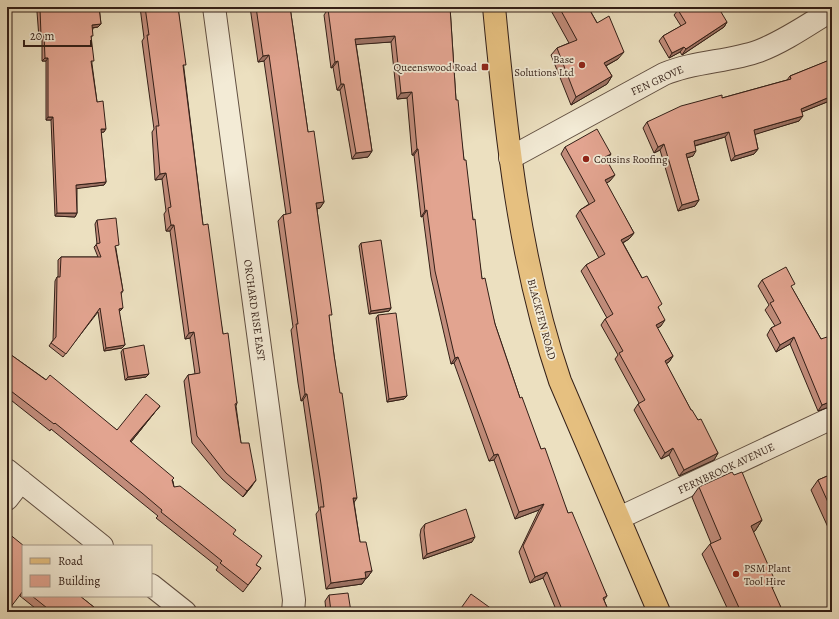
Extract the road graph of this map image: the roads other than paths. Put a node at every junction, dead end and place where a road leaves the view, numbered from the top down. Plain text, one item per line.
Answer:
1 (214, 7) edge
2 (494, 7) edge
3 (832, 10) edge
4 (510, 158) junction
5 (832, 418) edge
6 (14, 476) edge
7 (7, 499) edge
8 (619, 518) junction
9 (101, 545) edge
10 (152, 586) edge
11 (184, 612) edge
12 (293, 612) edge
13 (659, 612) edge

1 - 12 street, ORCHARD RISE EAST
2 - 4 main road, BLACKFEN ROAD
3 - 4 street, FEN GROVE
4 - 8 main road, BLACKFEN ROAD
5 - 8 street, FERNBROOK AVENUE
6 - 7 street
6 - 9 street
8 - 13 main road, BLACKFEN ROAD
10 - 11 street

